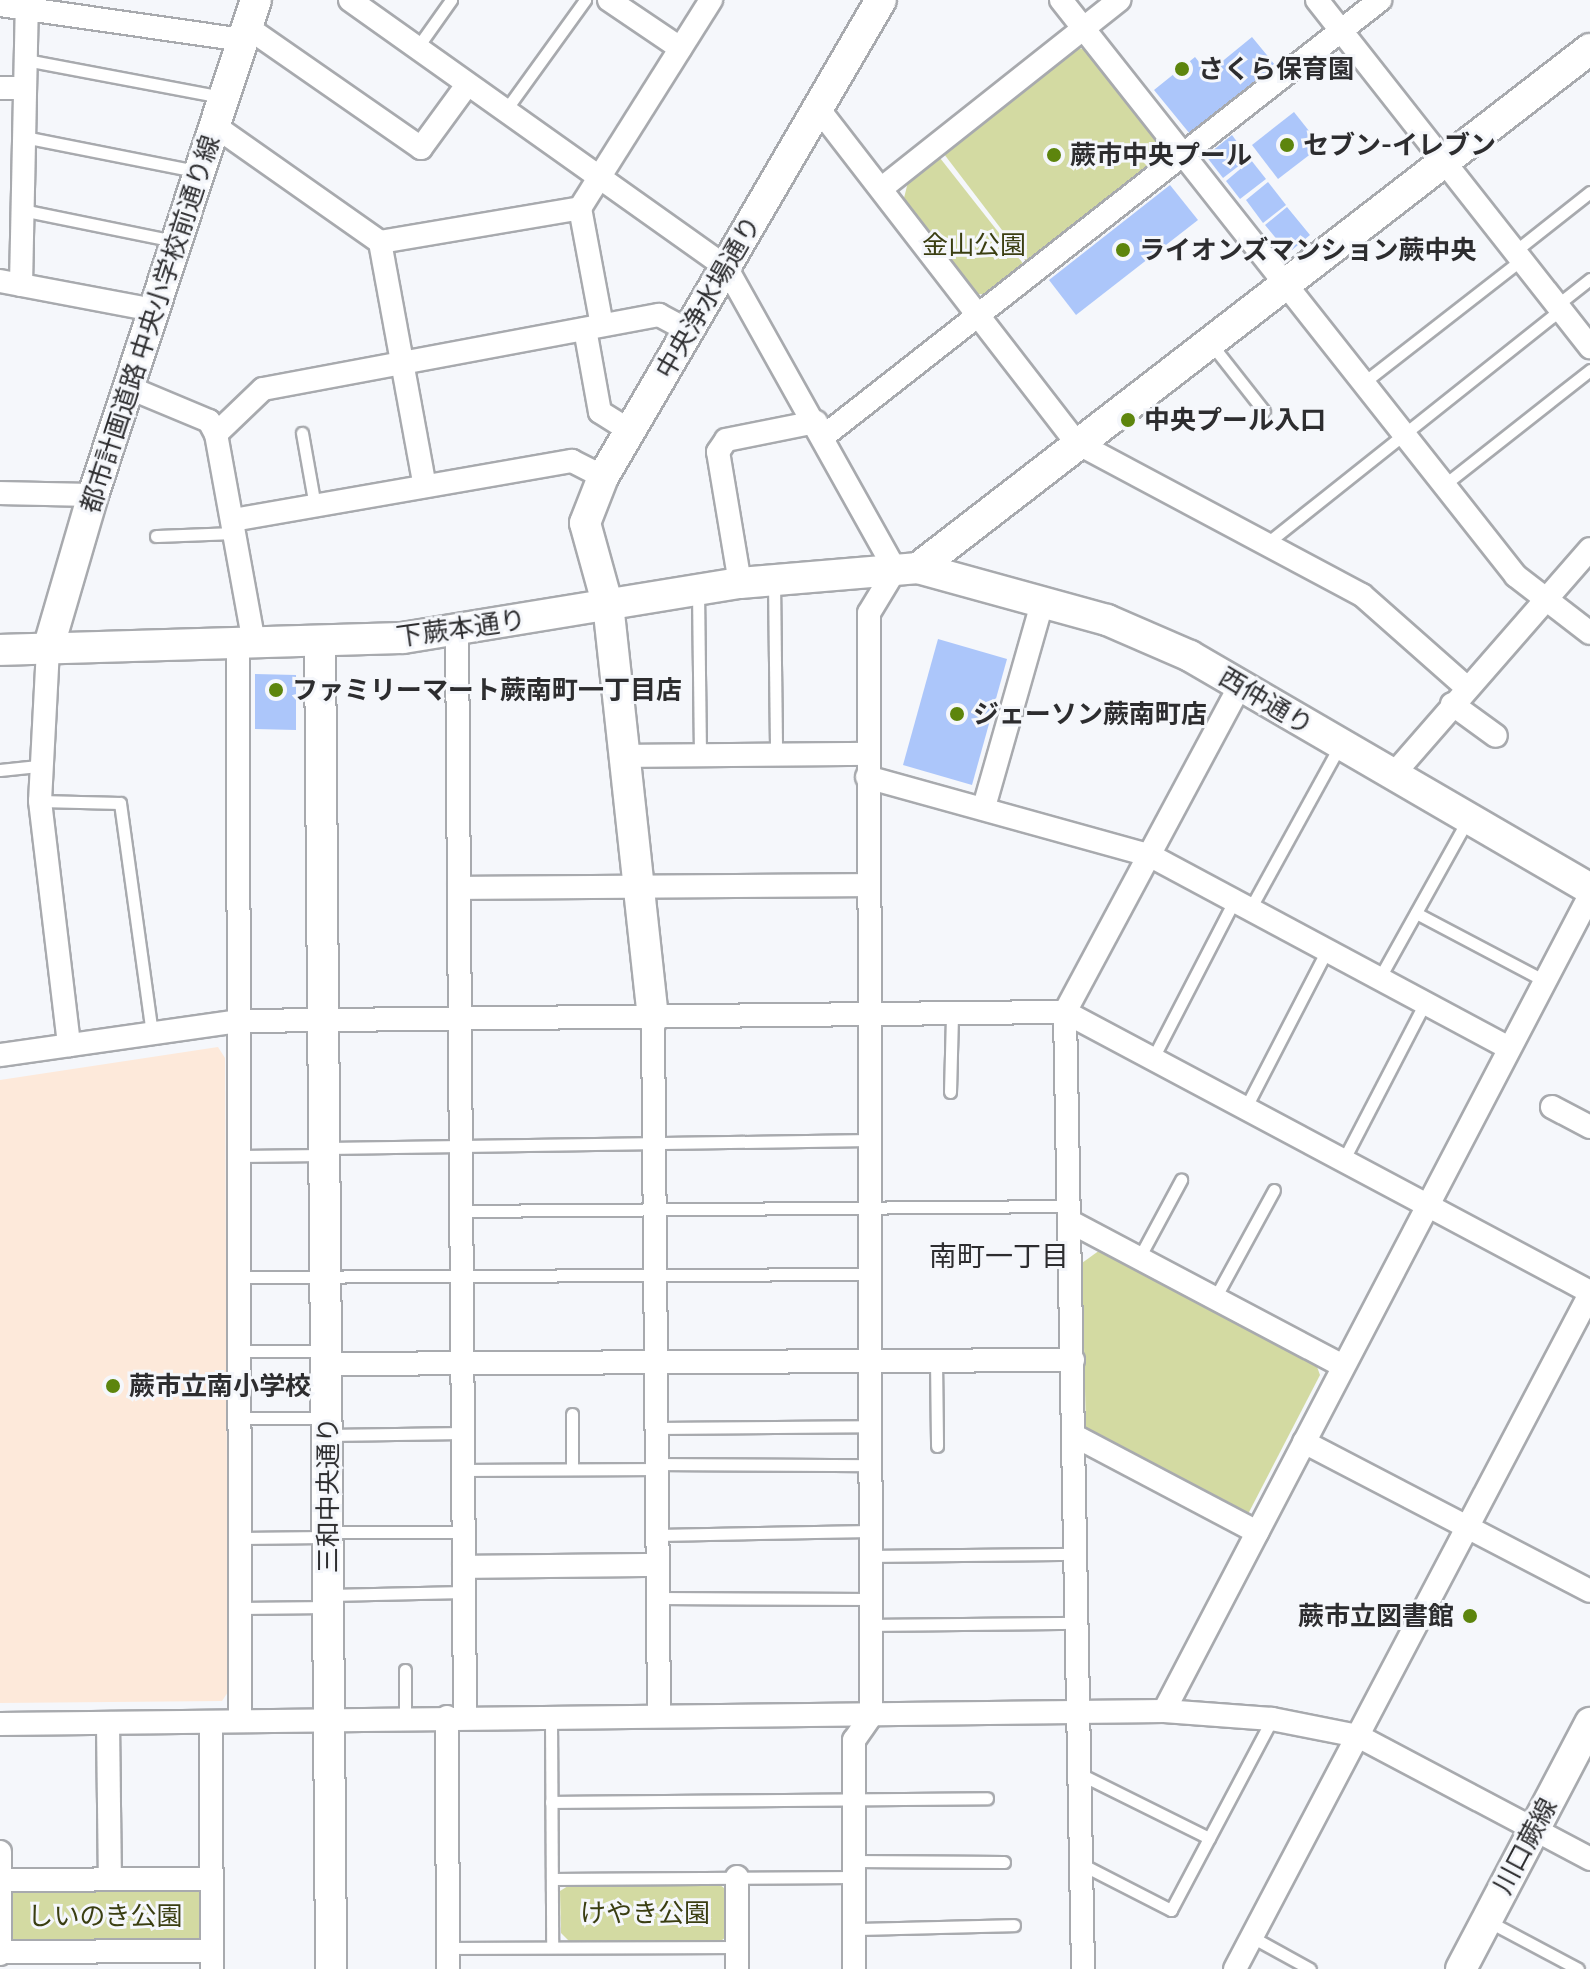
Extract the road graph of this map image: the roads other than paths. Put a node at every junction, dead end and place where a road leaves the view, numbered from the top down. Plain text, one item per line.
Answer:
1 (350, 0) edge
2 (451, 0) edge
3 (585, 0) edge
4 (609, 0) edge
5 (711, 0) edge
6 (881, 0) edge
7 (1061, 0) edge
8 (1119, 0) edge
9 (1317, 0) edge
10 (1380, 0) edge
11 (27, 4) edge
12 (0, 5) edge
13 (105, 9) edge
14 (249, 22) edge
15 (1084, 28) junction
16 (1341, 30) junction
17 (417, 48) junction
18 (680, 48) junction
19 (1590, 49) edge
20 (26, 60) junction
21 (467, 85) junction
22 (0, 88) edge
23 (25, 88) junction
24 (224, 97) junction
25 (817, 107) junction
26 (505, 111) junction
27 (215, 126) junction
28 (24, 137) junction
29 (1184, 155) junction
30 (1442, 160) junction
31 (200, 172) junction
32 (602, 177) junction
33 (882, 188) junction
34 (1590, 192) edge
35 (580, 208) junction
36 (22, 210) junction
37 (177, 241) junction
38 (380, 242) junction
39 (1518, 256) junction
40 (726, 267) junction
41 (1590, 279) edge
42 (10, 283) edge
43 (1284, 283) junction
44 (1558, 307) junction
45 (154, 310) junction
46 (980, 315) junction
47 (593, 327) junction
48 (689, 331) junction
49 (1209, 341) junction
50 (1590, 347) edge
51 (403, 361) junction
52 (1590, 370) edge
53 (1363, 383) junction
54 (130, 388) junction
55 (1264, 411) dead end
56 (820, 429) junction
57 (631, 431) junction
58 (302, 433) dead end
59 (216, 434) junction
60 (1404, 434) junction
61 (1077, 443) junction
62 (603, 477) junction
63 (1444, 485) junction
64 (425, 486) junction
65 (0, 493) edge
66 (93, 495) junction
67 (315, 506) junction
68 (234, 527) junction
69 (156, 536) dead end
70 (1266, 544) junction
71 (1590, 549) edge
72 (906, 569) junction
73 (774, 580) junction
74 (740, 583) junction
75 (698, 590) junction
76 (1043, 600) junction
77 (1546, 600) junction
78 (608, 606) junction
79 (457, 630) junction
80 (1590, 633) edge
81 (246, 644) junction
82 (320, 644) junction
83 (48, 649) junction
84 (0, 650) edge
85 (1240, 686) junction
86 (1459, 695) junction
87 (1496, 736) dead end
88 (1340, 745) junction
89 (776, 752) junction
90 (700, 754) junction
91 (866, 754) junction
92 (626, 756) junction
93 (38, 766) junction
94 (0, 770) edge
95 (1392, 776) junction
96 (867, 777) junction
97 (40, 801) junction
98 (984, 807) junction
99 (1468, 819) junction
100 (1149, 855) junction
101 (868, 885) junction
102 (459, 888) junction
103 (640, 888) junction
104 (1590, 892) edge
105 (1242, 905) junction
106 (1416, 913) junction
107 (1327, 950) junction
108 (1379, 979) junction
109 (1545, 981) junction
110 (1425, 1003) junction
111 (1065, 1012) junction
112 (952, 1014) junction
113 (869, 1015) junction
114 (653, 1018) junction
115 (240, 1021) junction
116 (325, 1021) junction
117 (460, 1021) junction
118 (152, 1034) junction
119 (69, 1045) junction
120 (1509, 1048) junction
121 (0, 1055) edge
122 (1153, 1058) junction
123 (950, 1092) dead end
124 (1246, 1107) junction
125 (1552, 1107) dead end
126 (1590, 1127) edge
127 (870, 1140) junction
128 (655, 1145) junction
129 (461, 1147) junction
130 (326, 1151) junction
131 (240, 1156) junction
132 (1344, 1159) junction
133 (1181, 1180) dead end
134 (1274, 1190) dead end
135 (1428, 1203) junction
136 (871, 1208) junction
137 (655, 1209) junction
138 (461, 1211) junction
139 (1069, 1214) junction
140 (1139, 1258) junction
141 (871, 1274) junction
142 (656, 1276) junction
143 (240, 1277) junction
144 (327, 1277) junction
145 (462, 1277) junction
146 (1590, 1293) edge
147 (1215, 1298) junction
148 (240, 1351) junction
149 (327, 1357) junction
150 (871, 1360) junction
151 (936, 1360) junction
152 (1073, 1360) junction
153 (656, 1361) junction
154 (462, 1362) junction
155 (1343, 1366) junction
156 (572, 1414) dead end
157 (240, 1418) junction
158 (328, 1426) junction
159 (871, 1426) junction
160 (657, 1428) junction
161 (463, 1433) junction
162 (1075, 1436) junction
163 (1304, 1442) junction
164 (937, 1446) dead end
165 (871, 1465) junction
166 (657, 1466) junction
167 (572, 1469) junction
168 (464, 1470) junction
169 (1467, 1528) junction
170 (871, 1531) junction
171 (464, 1532) junction
172 (1257, 1532) junction
173 (328, 1534) junction
174 (658, 1535) junction
175 (241, 1538) junction
176 (1078, 1554) junction
177 (871, 1556) junction
178 (658, 1565) junction
179 (464, 1567) junction
180 (1590, 1591) edge
181 (464, 1592) junction
182 (658, 1598) junction
183 (871, 1599) junction
184 (328, 1601) junction
185 (240, 1608) junction
186 (1080, 1623) junction
187 (871, 1625) junction
188 (405, 1670) dead end
189 (1164, 1711) junction
190 (1082, 1713) junction
191 (659, 1716) junction
192 (871, 1716) junction
193 (456, 1717) junction
194 (551, 1717) junction
195 (330, 1718) junction
196 (405, 1718) junction
197 (1272, 1719) junction
198 (240, 1720) junction
199 (211, 1722) junction
200 (108, 1723) junction
201 (1590, 1723) edge
202 (0, 1724) edge
203 (1358, 1736) junction
204 (1082, 1775) junction
205 (987, 1798) dead end
206 (854, 1800) junction
207 (551, 1802) junction
208 (1534, 1830) junction
209 (1209, 1838) junction
210 (0, 1852) edge
211 (1590, 1859) edge
212 (1004, 1862) dead end
213 (1083, 1865) junction
214 (854, 1869) junction
215 (737, 1877) junction
216 (110, 1879) junction
217 (211, 1879) junction
218 (552, 1879) junction
219 (0, 1880) edge
220 (1486, 1920) junction
221 (1014, 1925) dead end
222 (854, 1929) junction
223 (1252, 1937) junction
224 (552, 1945) junction
225 (0, 1953) edge
226 (737, 1958) edge
227 (448, 1959) edge
228 (101, 1960) edge
229 (212, 1960) edge
230 (331, 1969) edge
231 (854, 1969) edge
232 (1083, 1969) edge
233 (1235, 1969) edge
234 (1310, 1969) edge
235 (1461, 1969) edge
236 (1578, 1969) edge

1 - 17 street
2 - 17 lane
3 - 26 lane
4 - 18 street
5 - 18 street
6 - 25 street, 中央浄水場通り
7 - 15 street
8 - 15 street
9 - 16 street
10 - 16 street
11 - 12 street
11 - 13 street
11 - 20 street
13 - 14 street
14 - 21 street
14 - 24 street, 都市計画道路 中央小学校前通り線
15 - 29 street
15 - 33 street
16 - 29 street
16 - 30 street
17 - 21 street
18 - 32 street
19 - 30 street
20 - 23 street
20 - 24 lane
21 - 26 street
22 - 23 street
23 - 28 street
24 - 27 street, 都市計画道路 中央小学校前通り線
25 - 33 street
25 - 40 street, 中央浄水場通り
26 - 32 street
27 - 31 street, 都市計画道路 中央小学校前通り線
27 - 38 street
28 - 31 lane
28 - 36 street
29 - 43 street
29 - 46 street
30 - 39 street
30 - 43 street
31 - 37 street, 都市計画道路 中央小学校前通り線
32 - 35 street
32 - 40 street
33 - 46 street
34 - 39 lane
35 - 38 street
35 - 47 street
36 - 37 lane
36 - 42 street
37 - 45 street, 都市計画道路 中央小学校前通り線
38 - 51 street
39 - 44 street
39 - 53 lane
40 - 48 street, 中央浄水場通り
40 - 56 street
41 - 44 lane
42 - 45 street
43 - 49 street
43 - 53 street
44 - 50 street
44 - 60 lane
45 - 54 street, 都市計画道路 中央小学校前通り線
46 - 56 street
46 - 61 street
47 - 48 street
47 - 51 street
47 - 57 street
48 - 57 street, 中央浄水場通り
49 - 55 lane
49 - 61 street
51 - 59 street
51 - 64 street
52 - 63 lane
53 - 60 street
54 - 59 street
54 - 66 street, 都市計画道路 中央小学校前通り線
56 - 72 street
56 - 74 street
57 - 62 street, 中央浄水場通り
58 - 67 lane
59 - 68 street
60 - 63 street
60 - 70 lane
61 - 70 street
61 - 72 street
62 - 64 street
62 - 78 street, 中央浄水場通り
63 - 77 street
64 - 67 street
65 - 66 street
66 - 83 street, 都市計画道路 中央小学校前通り線
67 - 68 street
68 - 69 lane
68 - 81 street
70 - 86 street
71 - 77 street
72 - 73 street, 下蕨本通り
72 - 76 street, 西仲通り
72 - 91 street
73 - 74 street, 下蕨本通り
73 - 89 lane
74 - 75 street, 下蕨本通り
75 - 78 street, 下蕨本通り
75 - 90 lane
76 - 85 street, 西仲通り
76 - 98 street
77 - 80 street
77 - 86 street
78 - 79 street, 下蕨本通り
78 - 92 street, 中央浄水場通り
79 - 82 street, 下蕨本通り
79 - 102 street
81 - 82 street, 下蕨本通り
81 - 83 street, 下蕨本通り
81 - 115 street
82 - 116 street, 三和中央通り
83 - 84 street, 下蕨本通り
83 - 93 street
85 - 88 street, 西仲通り
85 - 100 street
86 - 87 street
86 - 95 street
88 - 95 street, 西仲通り
88 - 105 lane
89 - 90 street
89 - 91 street
90 - 92 street
91 - 96 street
92 - 103 street, 中央浄水場通り
93 - 94 lane
93 - 97 street
95 - 99 street, 西仲通り
96 - 98 street
96 - 101 street
97 - 118 lane
97 - 119 street
98 - 100 street
99 - 104 street, 西仲通り
99 - 106 lane
100 - 105 street
100 - 111 street
101 - 103 street
101 - 113 street
102 - 103 street
102 - 117 street
103 - 114 street, 中央浄水場通り
104 - 109 street
105 - 107 street
105 - 122 lane
106 - 108 lane
106 - 109 lane
107 - 108 street
107 - 124 lane
108 - 110 street
109 - 120 street
110 - 120 street
110 - 132 lane
111 - 112 street
111 - 122 street
111 - 139 street
112 - 113 street
112 - 123 lane
113 - 114 street
113 - 127 street
114 - 117 street
114 - 128 street
115 - 116 street
115 - 118 street
115 - 131 street
116 - 117 street
116 - 130 street, 三和中央通り
117 - 129 street
118 - 119 street
119 - 121 street
120 - 135 street
122 - 124 street
124 - 132 street
125 - 126 street
127 - 128 lane
127 - 136 street
128 - 129 lane
128 - 137 street
129 - 130 lane
129 - 138 street
130 - 131 lane
130 - 144 street, 三和中央通り
131 - 143 street
132 - 135 street
133 - 140 lane
134 - 147 lane
135 - 146 street
135 - 155 street
136 - 137 lane
136 - 139 lane
136 - 141 street
137 - 138 lane
137 - 142 street
138 - 145 street
139 - 140 street
139 - 152 street
140 - 147 street
141 - 142 lane
141 - 150 street
142 - 145 lane
142 - 153 street
143 - 144 lane
143 - 148 street
144 - 145 lane
144 - 149 street, 三和中央通り
145 - 154 street
146 - 169 street
147 - 155 street
148 - 149 lane
148 - 157 street
149 - 154 street
149 - 158 street, 三和中央通り
150 - 151 street
150 - 153 street
150 - 159 street
151 - 152 street
151 - 164 lane
152 - 162 street
153 - 154 street
153 - 160 street
154 - 161 street
155 - 163 street
156 - 167 lane
157 - 158 lane
157 - 175 street
158 - 161 lane
158 - 173 street, 三和中央通り
159 - 160 lane
159 - 165 street
160 - 166 street
161 - 168 street
162 - 172 street
162 - 176 street
163 - 169 street
163 - 172 street
165 - 166 lane
165 - 170 street
166 - 167 lane
166 - 174 street
167 - 168 lane
168 - 171 street
169 - 180 street
169 - 203 street
170 - 174 lane
170 - 177 street
171 - 173 lane
171 - 179 street
172 - 189 street
173 - 175 lane
173 - 184 street, 三和中央通り
174 - 178 street
175 - 185 street
176 - 177 lane
176 - 186 street
177 - 183 street
178 - 179 street
178 - 182 street
179 - 181 street
181 - 184 lane
181 - 193 street
182 - 183 lane
182 - 191 street
183 - 187 street
184 - 185 lane
184 - 195 street, 三和中央通り
185 - 198 street
186 - 187 lane
186 - 190 street
187 - 192 street
188 - 196 lane
189 - 190 street
189 - 197 street
190 - 192 street
190 - 204 street
191 - 192 street
191 - 194 street
192 - 206 street
193 - 194 street
193 - 196 street
193 - 227 street
194 - 207 lane
195 - 196 street
195 - 198 street
195 - 230 street, 三和中央通り
197 - 203 street
197 - 209 lane
198 - 199 street
199 - 200 street
199 - 217 street
200 - 202 street
200 - 216 street
201 - 208 street, 川口蕨線
203 - 208 street
203 - 223 street
204 - 209 lane
204 - 213 street
205 - 206 lane
206 - 207 lane
206 - 214 street
207 - 218 lane
208 - 211 street
208 - 220 street, 川口蕨線
209 - 213 lane
210 - 219 street
212 - 214 lane
213 - 232 street
214 - 215 lane
214 - 222 street
215 - 218 lane
215 - 226 street
216 - 217 street
216 - 219 street
217 - 229 street
218 - 224 lane
219 - 225 street
220 - 235 street, 川口蕨線
220 - 236 lane
221 - 222 lane
222 - 231 street
223 - 233 street
223 - 234 lane
224 - 226 lane
224 - 227 lane
225 - 228 street
228 - 229 street

